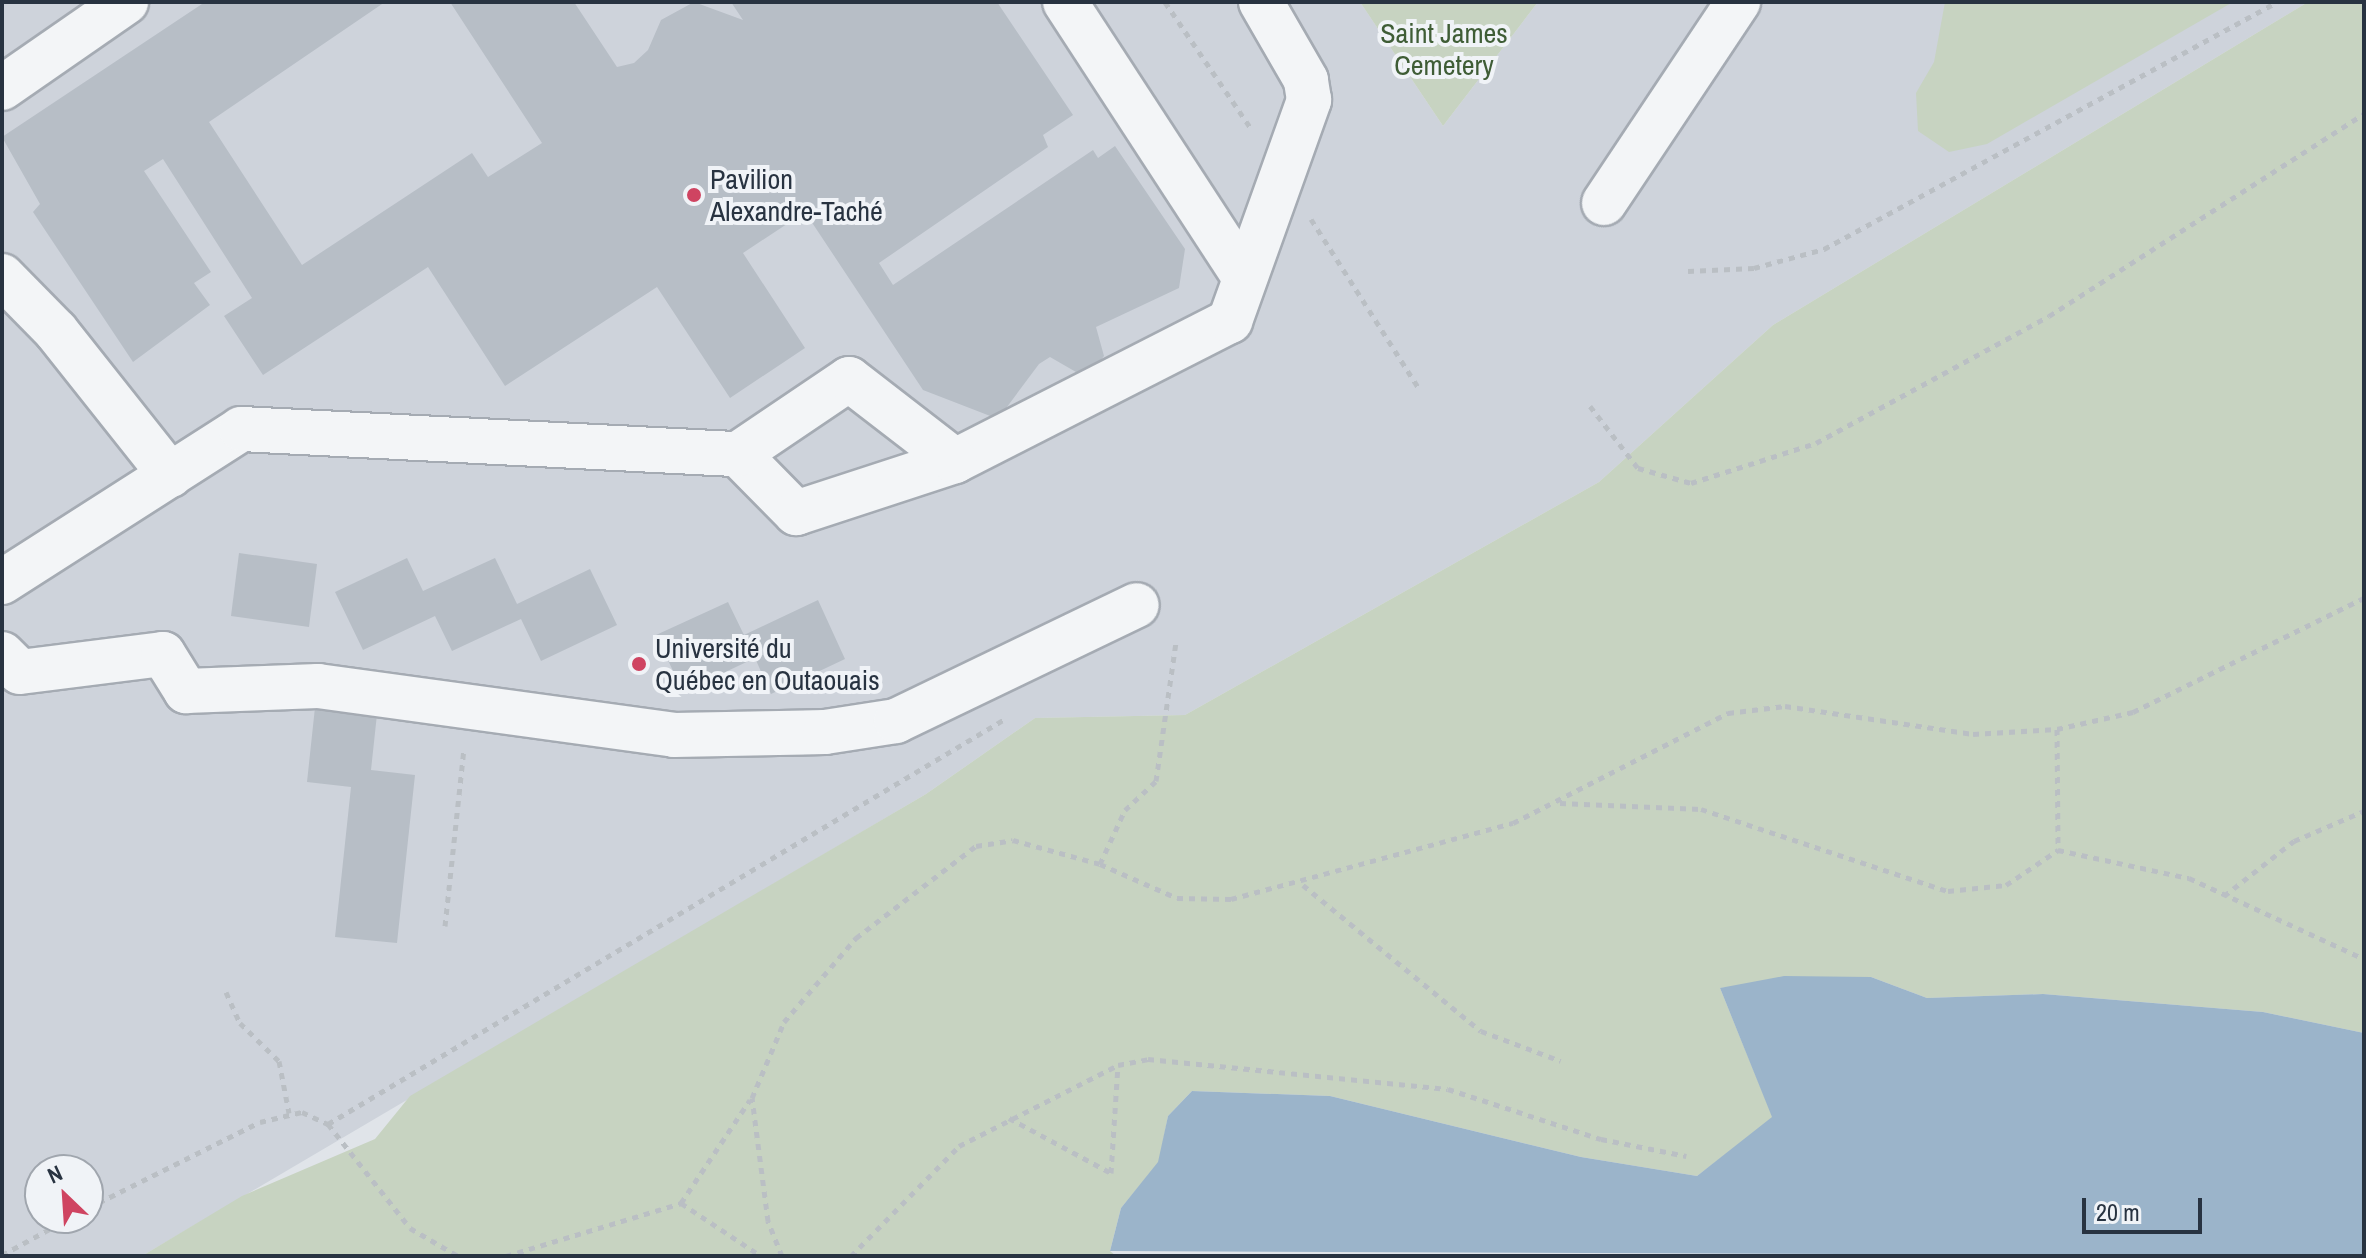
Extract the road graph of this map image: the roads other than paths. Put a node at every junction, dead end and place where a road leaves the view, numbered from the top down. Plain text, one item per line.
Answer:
1 (126, 2) edge
2 (1065, 2) edge
3 (1261, 2) edge
4 (1738, 2) edge
5 (2, 88) edge
6 (1604, 203) dead end
7 (2, 276) edge
8 (1244, 277) junction
9 (738, 454) junction
10 (955, 461) junction
11 (170, 475) junction
12 (2, 582) edge
13 (1137, 605) dead end
14 (2, 654) edge

1 - 5 lane
2 - 8 lane
3 - 8 lane
4 - 6 lane
7 - 11 lane
8 - 10 lane
9 - 10 lane
9 - 10 lane
9 - 11 lane
11 - 12 lane
13 - 14 lane

